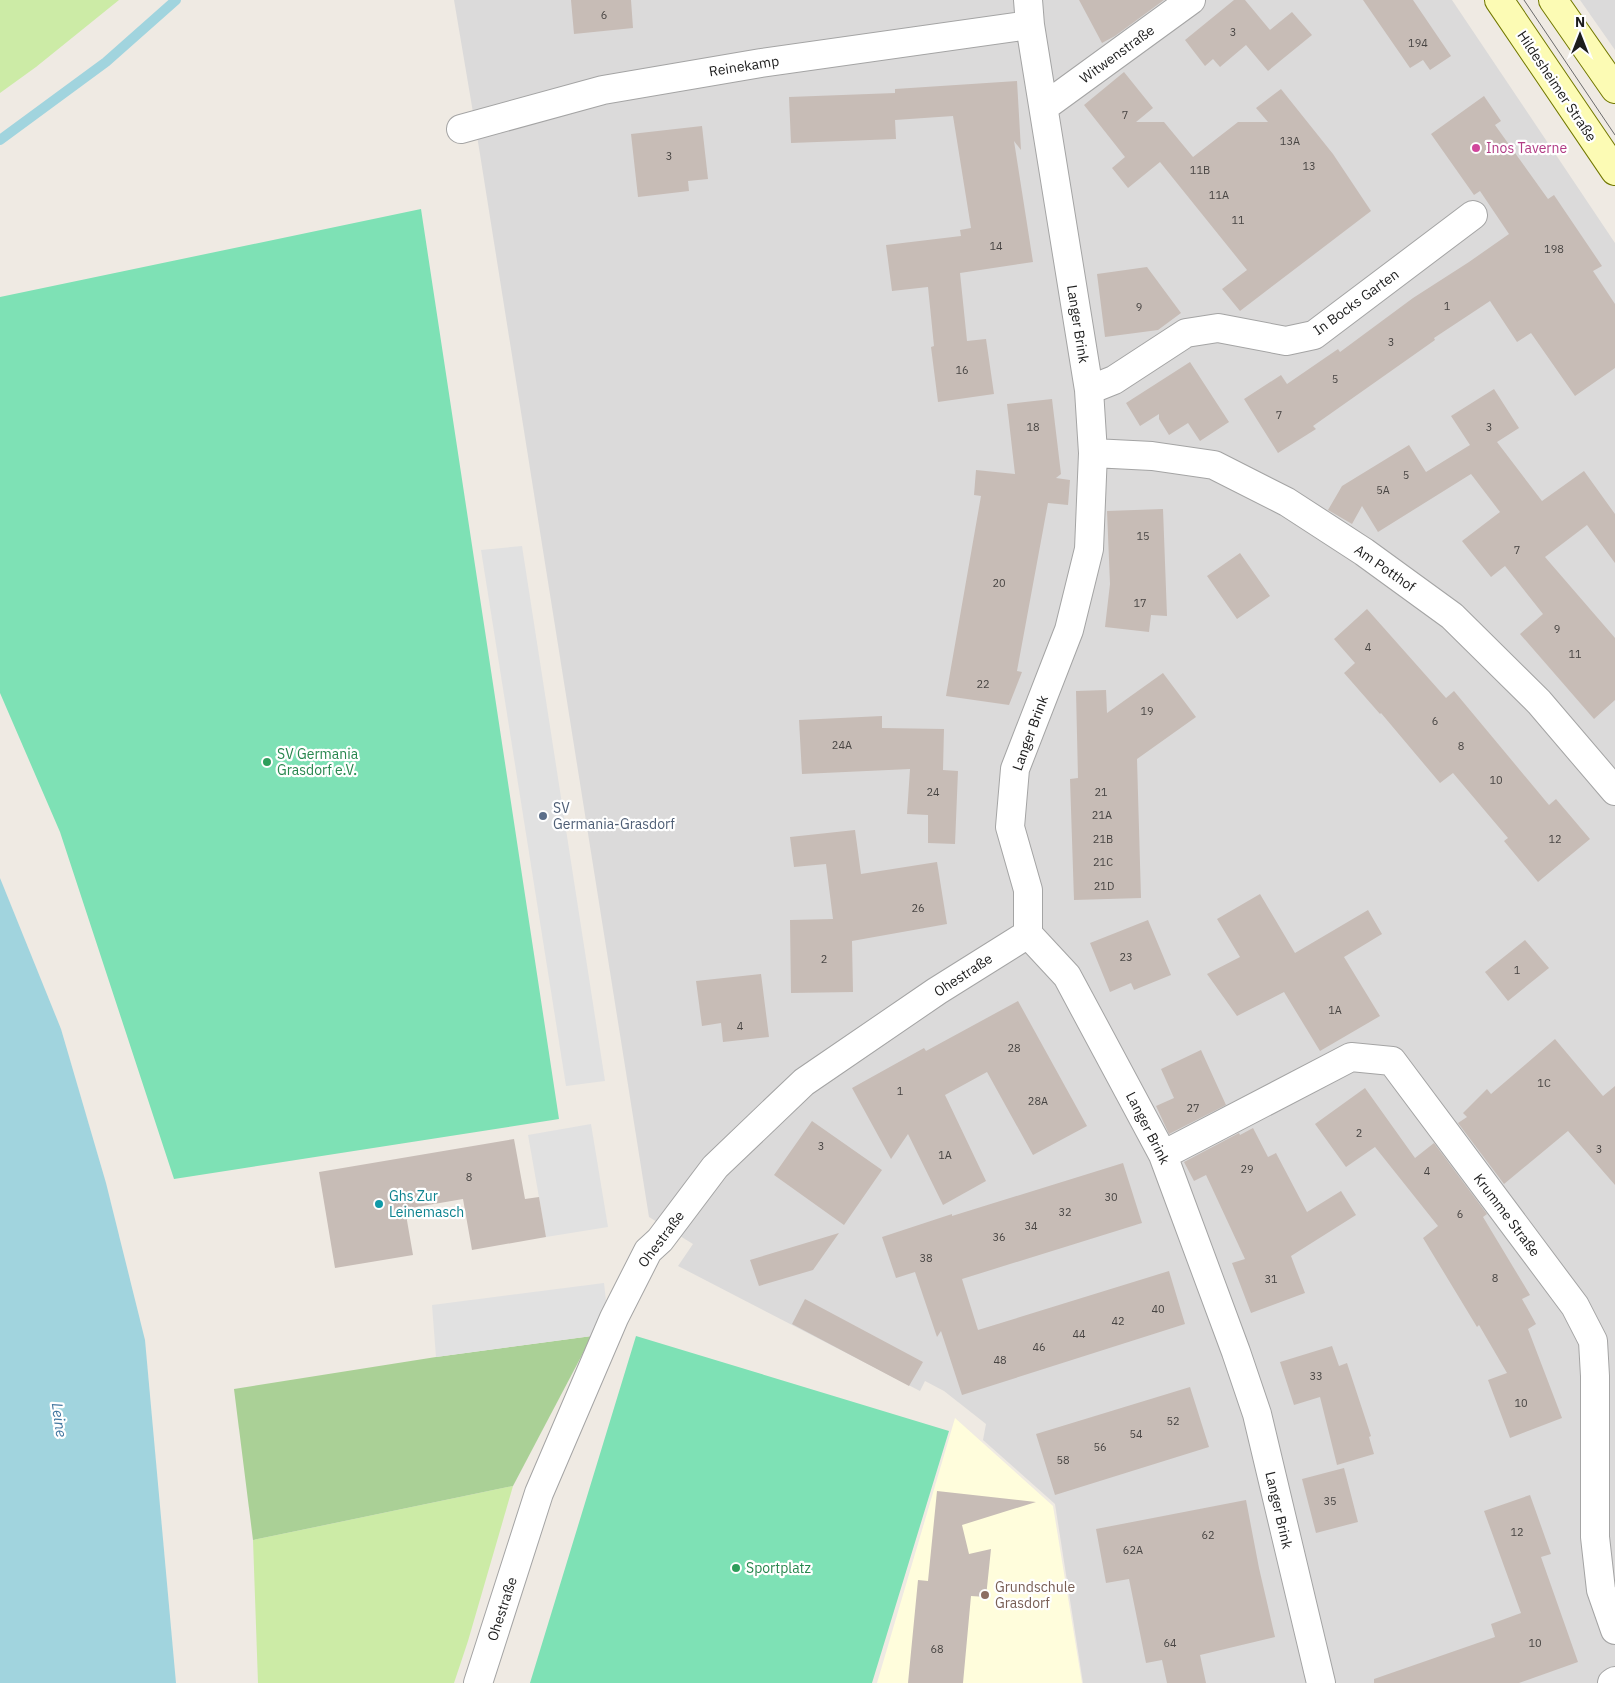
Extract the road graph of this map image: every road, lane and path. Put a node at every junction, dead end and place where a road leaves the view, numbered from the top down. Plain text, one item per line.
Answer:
1 (1191, 0) edge
2 (1499, 0) edge
3 (1553, 0) edge
4 (1029, 13) edge
5 (1615, 89) edge
6 (1044, 107) junction
7 (461, 129) dead end
8 (1615, 171) edge
9 (1473, 215) dead end
10 (1089, 390) junction
11 (1093, 453) junction
12 (1615, 791) edge
13 (1028, 934) junction
14 (1164, 1155) junction
15 (1615, 1630) edge
16 (478, 1683) edge
17 (1321, 1683) edge

1 - 6 street, Witwenstraße
2 - 8 street, Hildesheimer Straße
3 - 5 street
4 - 6 street, Langer Brink
4 - 7 street, Reinekamp
6 - 10 street, Langer Brink
9 - 10 street, In Bocks Garten
10 - 11 street, Langer Brink
11 - 12 street, Am Potthof
11 - 13 street, Langer Brink
13 - 14 street, Langer Brink
13 - 16 street, Ohestraße
14 - 15 street, Krumme Straße
14 - 17 street, Langer Brink

